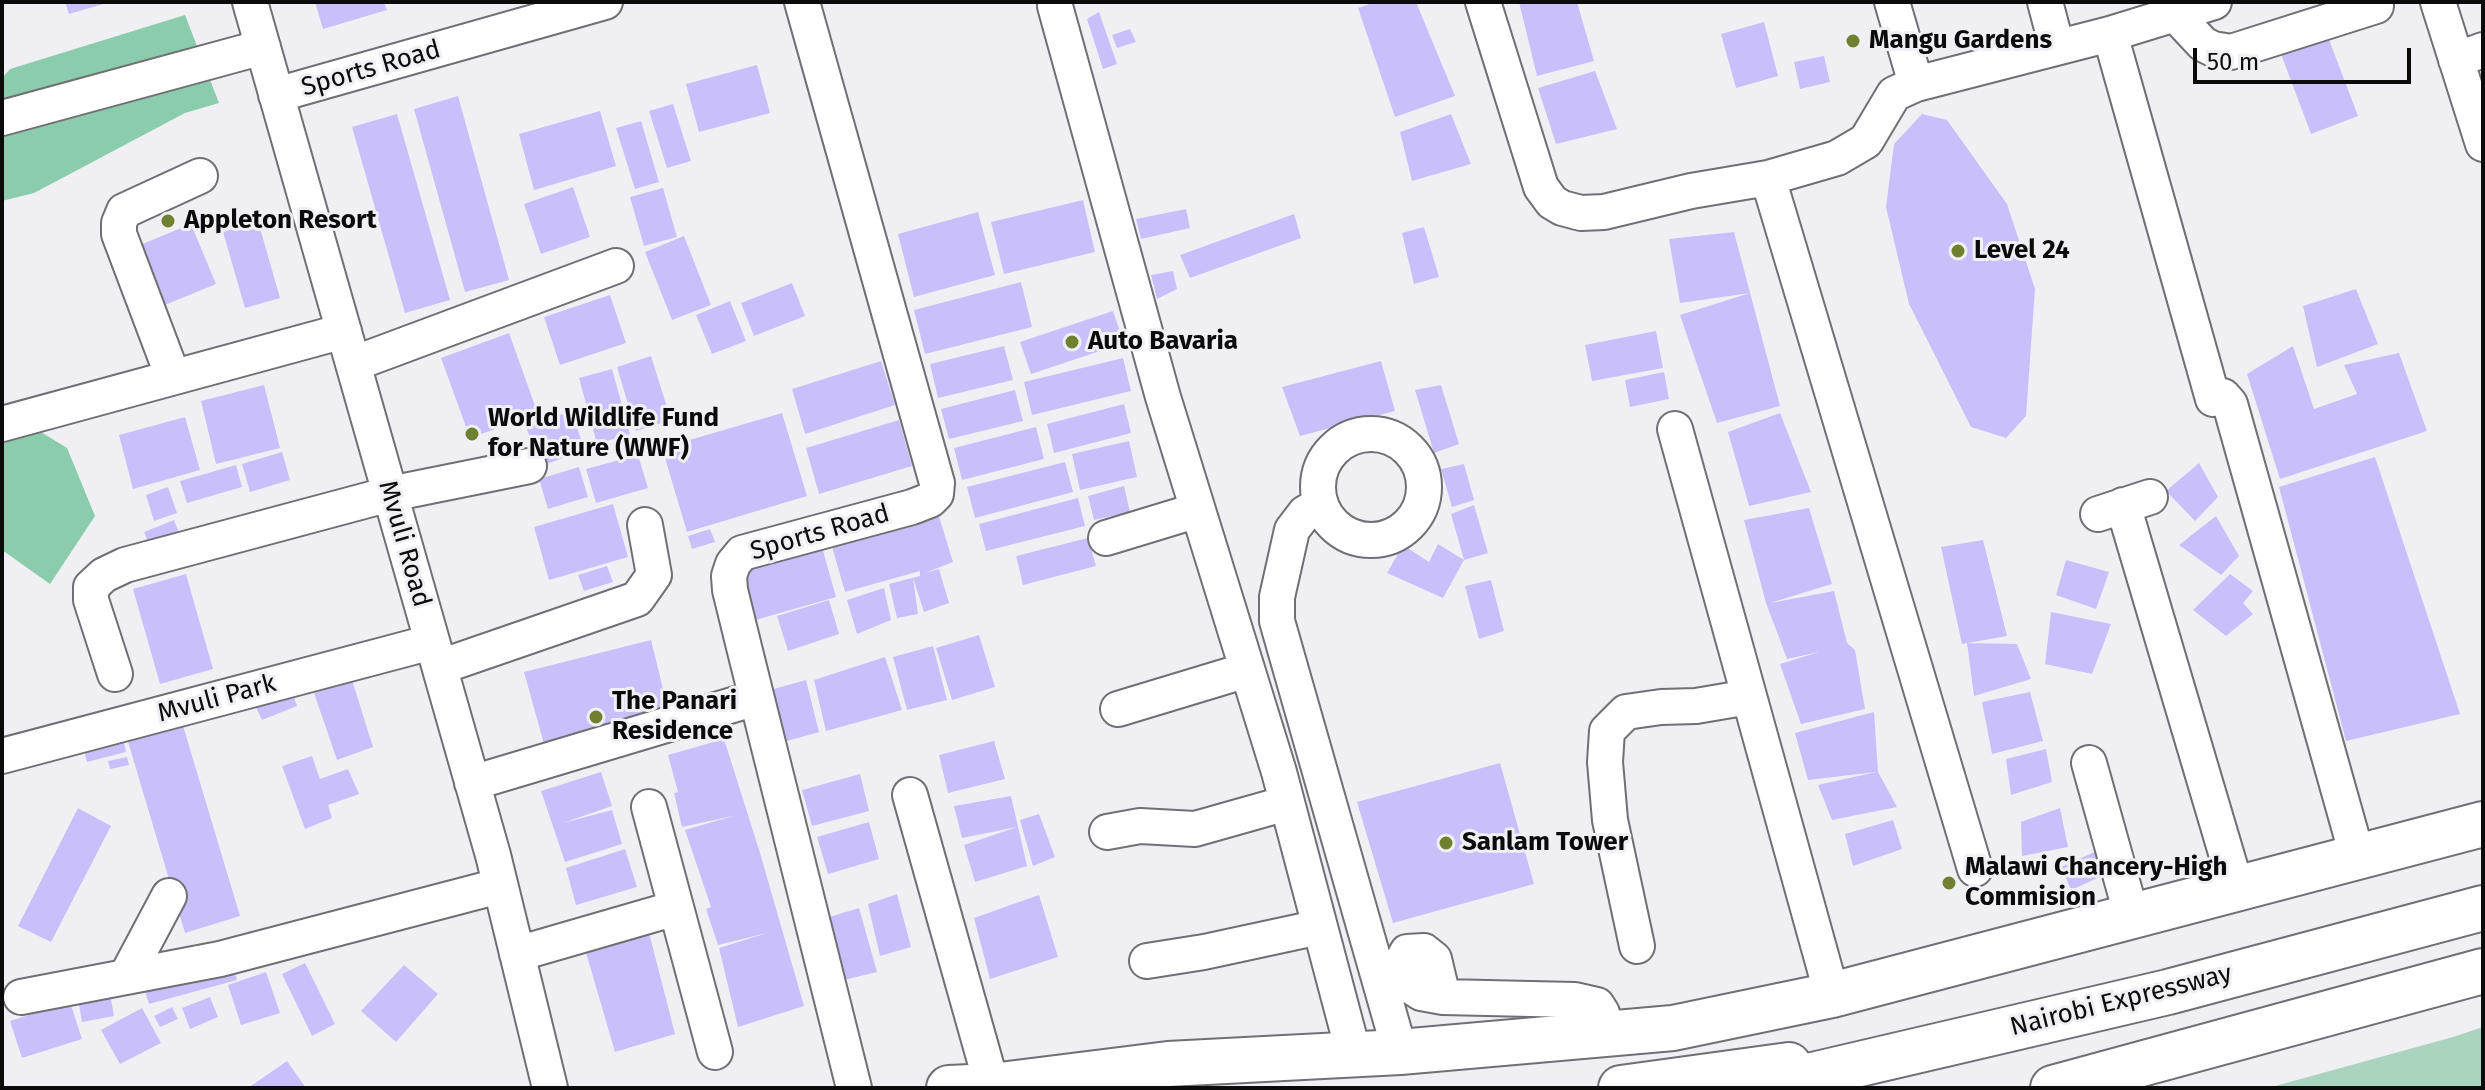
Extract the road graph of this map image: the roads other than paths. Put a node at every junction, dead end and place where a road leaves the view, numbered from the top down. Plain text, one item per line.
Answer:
1 (250, 2) edge
2 (605, 2) edge
3 (802, 2) edge
4 (1483, 2) edge
5 (1892, 2) edge
6 (2045, 2) edge
7 (2214, 2) edge
8 (2438, 2) edge
9 (1055, 6) dead end
10 (2376, 6) dead end
11 (2174, 13) junction
12 (2110, 34) junction
13 (263, 47) junction
14 (2057, 47) junction
15 (2470, 55) edge
16 (1916, 84) junction
17 (276, 95) junction
18 (2, 118) edge
19 (2483, 144) edge
20 (200, 176) dead end
21 (1768, 178) junction
22 (616, 266) dead end
23 (344, 331) junction
24 (353, 364) junction
25 (173, 377) junction
26 (2, 424) edge
27 (1675, 429) dead end
28 (529, 466) dead end
29 (390, 494) junction
30 (1321, 504) dead end
31 (2124, 505) dead end
32 (1198, 510) junction
33 (645, 525) dead end
34 (1106, 538) dead end
35 (436, 654) junction
36 (1247, 670) junction
37 (115, 674) dead end
38 (1749, 697) junction
39 (756, 698) junction
40 (1118, 709) dead end
41 (2, 756) edge
42 (2089, 763) dead end
43 (472, 783) junction
44 (910, 795) dead end
45 (1287, 803) junction
46 (649, 807) dead end
47 (2483, 824) edge
48 (1107, 832) dead end
49 (2358, 859) junction
50 (1975, 869) dead end
51 (499, 886) junction
52 (2237, 890) junction
53 (169, 896) dead end
54 (676, 908) junction
55 (2483, 908) edge
56 (2132, 917) junction
57 (1320, 927) junction
58 (1637, 946) dead end
59 (517, 954) junction
60 (1147, 961) dead end
61 (2483, 971) edge
62 (127, 975) junction
63 (1832, 995) junction
64 (21, 997) dead end
65 (1443, 997) dead end
66 (1605, 1034) junction
67 (1935, 1045) junction
68 (715, 1052) dead end
69 (1400, 1052) junction
70 (1354, 1055) junction
71 (992, 1086) edge
72 (550, 1088) edge
73 (854, 1088) edge
74 (949, 1088) edge
75 (1621, 1088) edge
76 (1757, 1088) edge
77 (2053, 1088) edge

1 - 13 street, Mvuli Road
2 - 17 street, Sports Road
3 - 39 street, Sports Road
4 - 21 street
5 - 16 street
6 - 14 street
7 - 11 street
8 - 15 street
9 - 32 street
10 - 11 street
11 - 12 street
12 - 14 street
12 - 49 street
13 - 17 street, Mvuli Road
13 - 18 street
14 - 16 street
15 - 19 street
16 - 21 street
17 - 23 street, Mvuli Road
20 - 25 street
21 - 50 street
22 - 24 street
23 - 24 street, Mvuli Road
23 - 25 street
24 - 29 street, Mvuli Road
25 - 26 street
27 - 38 street
28 - 29 street
29 - 35 street, Mvuli Road
29 - 37 street
30 - 69 street
31 - 52 street
32 - 34 street
32 - 36 street
33 - 35 street, Mvuli Park
35 - 41 street, Mvuli Park
35 - 43 street, Mvuli Road
36 - 40 street
36 - 45 street
38 - 58 street
38 - 63 street
39 - 43 street
39 - 73 street, Sports Road
42 - 56 street
43 - 51 street, Mvuli Road
44 - 71 street
45 - 48 street
45 - 57 street
46 - 54 street
47 - 49 highway
49 - 52 highway
51 - 59 street, Mvuli Road
51 - 62 street
52 - 56 highway
53 - 62 street
54 - 59 street
54 - 68 street
55 - 67 highway, Nairobi Expressway
56 - 63 highway
57 - 60 street
57 - 70 street
59 - 72 street, Mvuli Road
61 - 77 highway
62 - 64 street
63 - 66 highway
65 - 66 street
66 - 69 highway
67 - 75 highway
67 - 76 highway, Nairobi Expressway
69 - 70 highway
70 - 71 highway
71 - 74 highway

